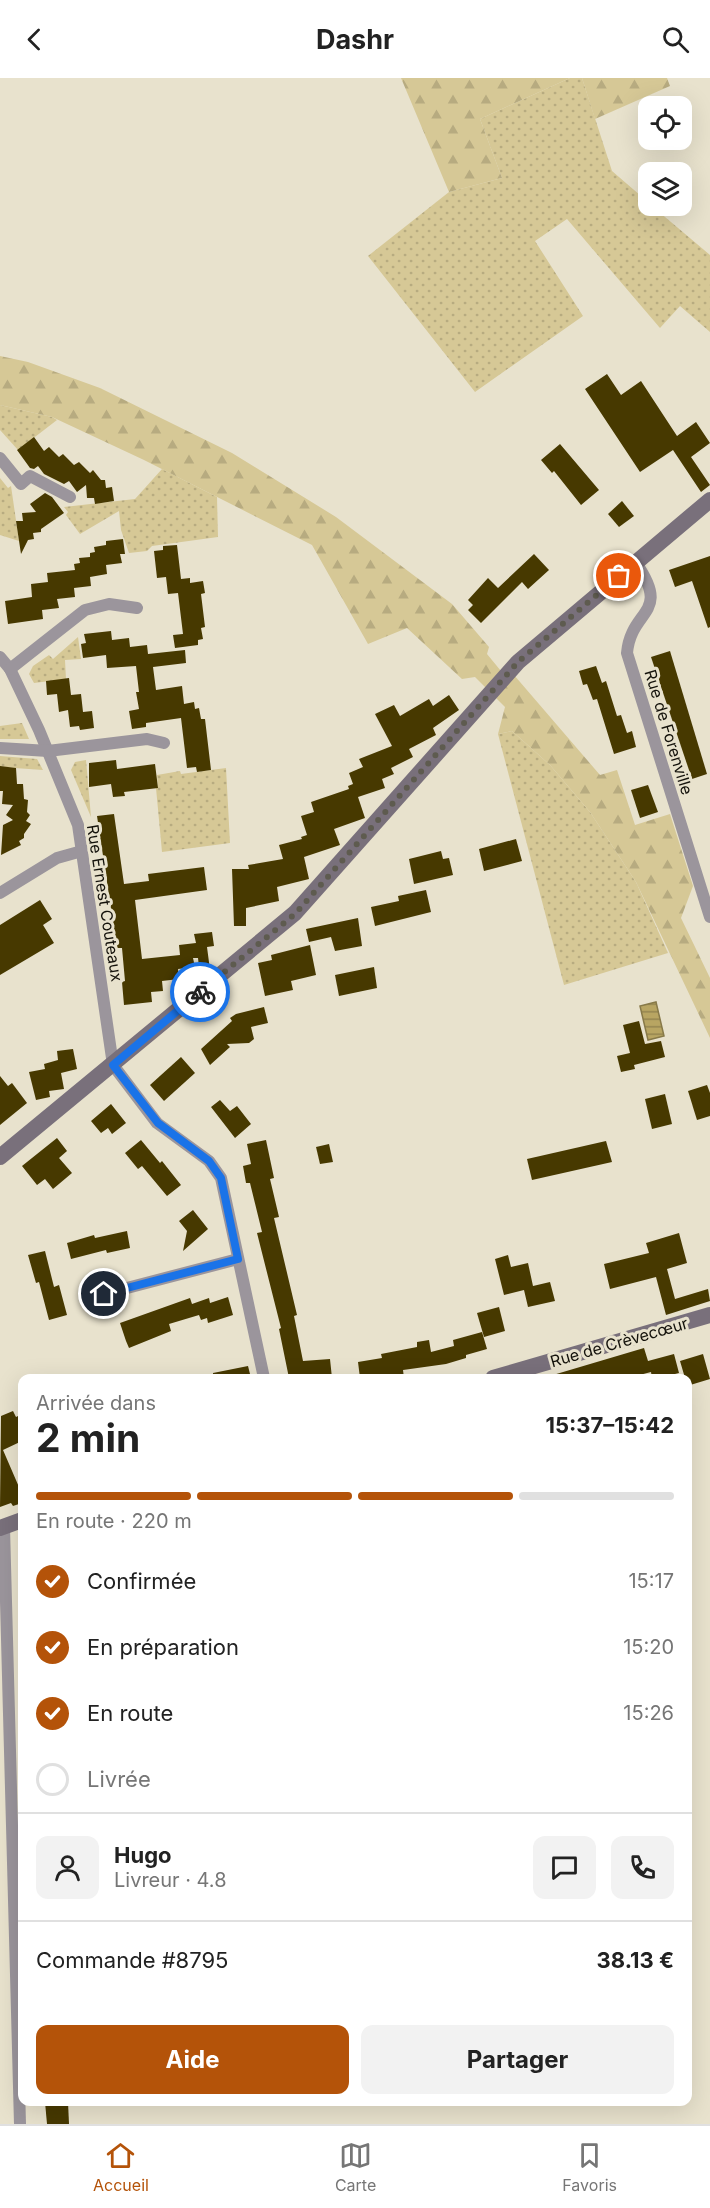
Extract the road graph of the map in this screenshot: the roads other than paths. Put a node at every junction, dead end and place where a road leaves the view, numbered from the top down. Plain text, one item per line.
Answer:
1 (0, 459) edge
2 (70, 497) dead end
3 (710, 500) edge
4 (636, 562) junction
5 (137, 608) dead end
6 (0, 657) edge
7 (10, 669) junction
8 (164, 743) dead end
9 (0, 748) edge
10 (48, 751) junction
11 (82, 851) junction
12 (0, 893) edge
13 (710, 918) edge
14 (113, 1065) junction
15 (0, 1157) edge
16 (238, 1259) junction
17 (104, 1294) dead end
18 (710, 1315) edge
19 (263, 1374) edge
20 (507, 1374) edge
21 (18, 1521) edge
22 (2, 1527) edge
23 (18, 2058) edge
24 (19, 2106) edge
25 (20, 2124) edge

1 - 2 street
3 - 4 street
4 - 13 street, Rue de Forenville
4 - 14 street
5 - 7 street
6 - 7 street, Rue Ernest Couteaux
7 - 10 street, Rue Ernest Couteaux
8 - 10 street
9 - 10 street
10 - 11 street, Rue Ernest Couteaux
11 - 12 street
11 - 14 street, Rue Ernest Couteaux
14 - 15 street
14 - 16 street
16 - 17 street
16 - 19 street
18 - 20 street, Rue de Crèvecœur
21 - 22 street
22 - 23 street
24 - 25 street

